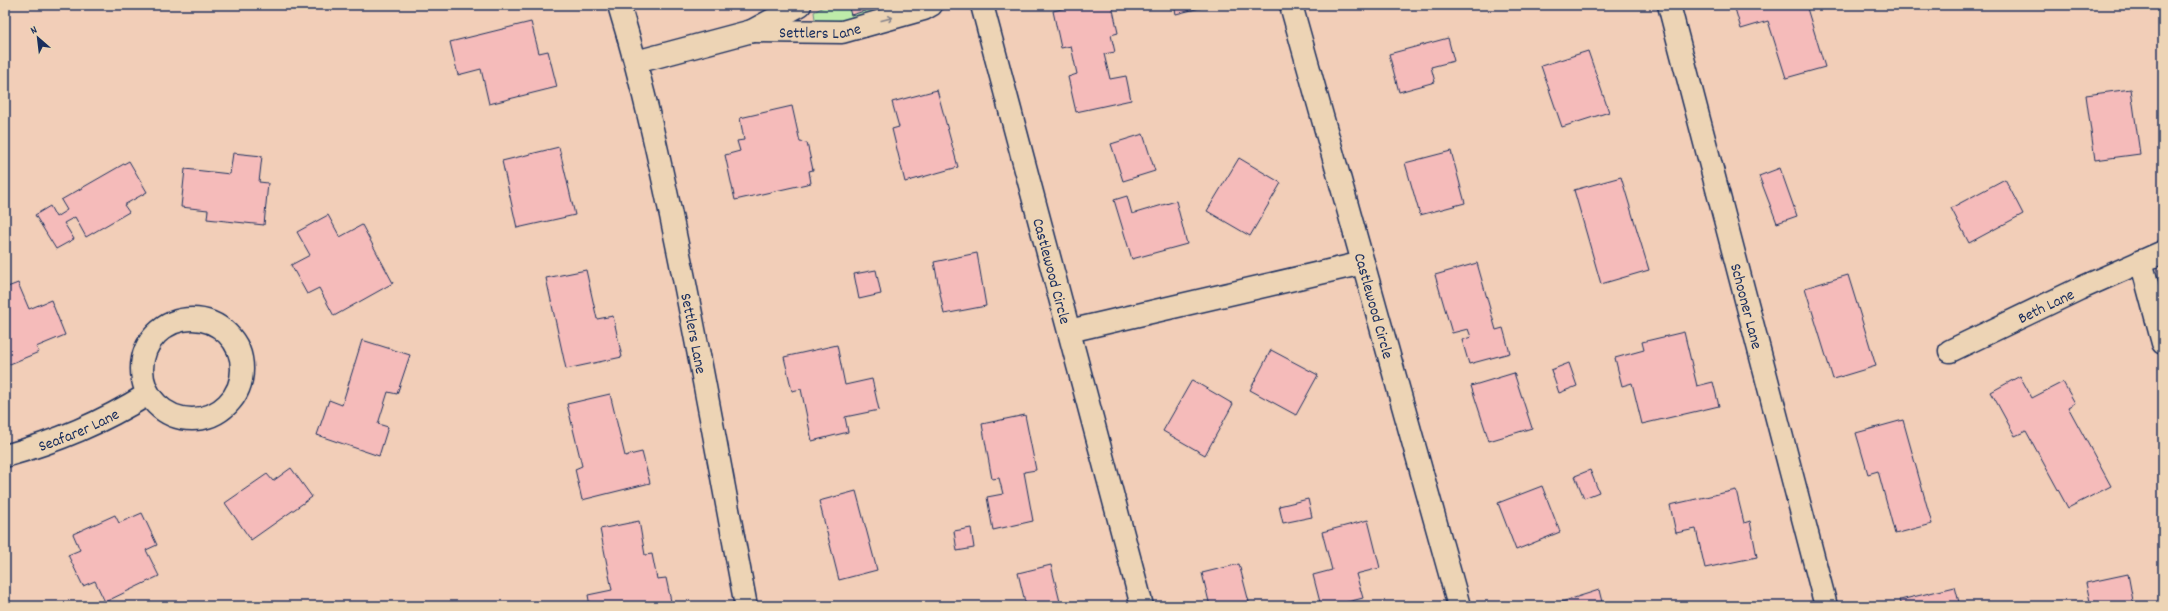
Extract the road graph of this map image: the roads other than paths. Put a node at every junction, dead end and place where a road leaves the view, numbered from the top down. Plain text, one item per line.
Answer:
1 (619, 5) edge
2 (800, 5) edge
3 (931, 5) edge
4 (982, 5) edge
5 (1291, 5) edge
6 (1669, 5) edge
7 (752, 31) junction
8 (636, 62) junction
9 (2163, 252) edge
10 (2141, 261) junction
11 (1363, 263) junction
12 (1069, 331) junction
13 (2163, 343) edge
14 (1950, 351) dead end
15 (148, 394) junction
16 (5, 456) edge
17 (746, 606) edge
18 (1142, 606) edge
19 (1459, 606) edge
20 (1826, 606) edge

1 - 8 street, Settlers Lane
2 - 7 street, Settlers Lane
7 -> 3 street, Settlers Lane
4 - 12 street, Castlewood Circle
5 - 11 street, Castlewood Circle
6 - 20 street, Schooner Lane
7 - 8 street, Settlers Lane
8 - 17 street, Settlers Lane
9 - 10 street, Beth Lane
10 - 13 street
10 - 14 street, Beth Lane
11 - 12 street
11 - 19 street, Castlewood Circle
12 - 18 street, Castlewood Circle
15 - 15 street
15 - 16 street, Seafarer Lane

